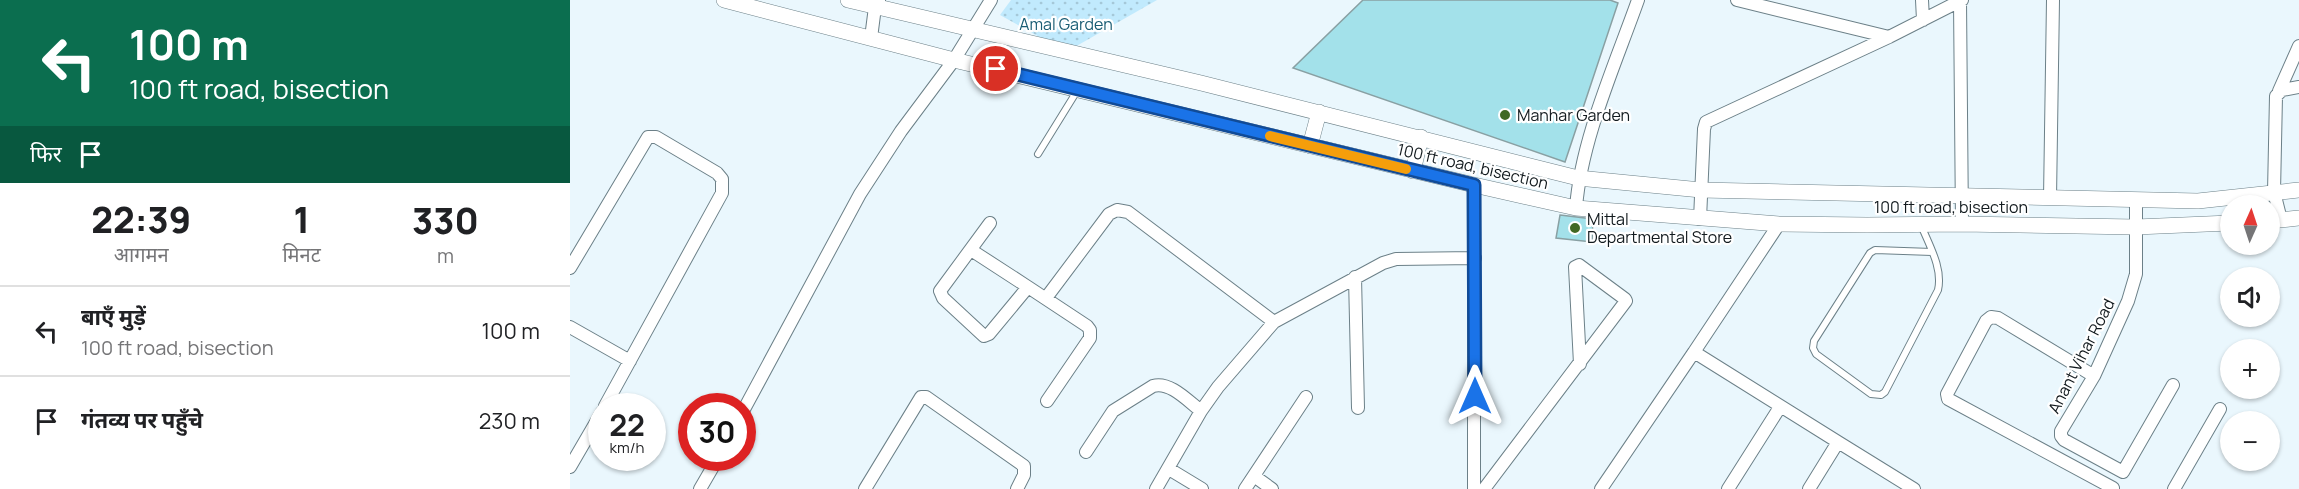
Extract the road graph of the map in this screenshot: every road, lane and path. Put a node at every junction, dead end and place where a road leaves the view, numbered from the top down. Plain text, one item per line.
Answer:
1 (725, 0) edge
2 (848, 0) edge
3 (991, 0) edge
4 (1638, 0) edge
5 (1737, 0) edge
6 (1922, 0) edge
7 (1961, 0) edge
8 (2054, 0) edge
9 (878, 4) edge
10 (1923, 20) junction
11 (971, 30) junction
12 (1889, 37) junction
13 (872, 38) junction
14 (2299, 46) edge
15 (954, 60) junction
16 (2299, 87) edge
17 (1078, 89) junction
18 (2279, 91) junction
19 (1319, 112) junction
20 (1421, 137) junction
21 (1310, 146) junction
22 (1038, 154) dead end
23 (1413, 171) junction
24 (1578, 178) junction
25 (1474, 185) junction
26 (1701, 190) junction
27 (2299, 190) edge
28 (2274, 192) junction
29 (1962, 195) junction
30 (2274, 195) edge
31 (2050, 198) junction
32 (2136, 200) junction
33 (1576, 208) junction
34 (2299, 218) edge
35 (1700, 219) junction
36 (2280, 220) edge
37 (990, 223) dead end
38 (2220, 223) edge
39 (1779, 224) junction
40 (1921, 224) junction
41 (1962, 224) junction
42 (2136, 227) junction
43 (971, 250) junction
44 (1932, 252) junction
45 (1475, 258) junction
46 (572, 260) edge
47 (1355, 277) junction
48 (1028, 287) junction
49 (1046, 298) junction
50 (1274, 322) junction
51 (570, 327) edge
52 (1694, 352) junction
53 (630, 361) junction
54 (1580, 364) junction
55 (2094, 376) junction
56 (2173, 385) dead end
57 (612, 393) edge
58 (753, 393) edge
59 (1306, 397) dead end
60 (1047, 401) dead end
61 (1780, 407) junction
62 (1358, 408) dead end
63 (2220, 409) dead end
64 (1201, 411) junction
65 (588, 436) edge
66 (1838, 442) junction
67 (1086, 452) dead end
68 (570, 467) edge
69 (1169, 469) junction
70 (710, 471) edge
71 (2122, 472) junction
72 (1254, 476) junction
73 (1731, 488) edge
74 (700, 489) edge
75 (865, 489) edge
76 (1017, 489) edge
77 (1156, 489) edge
78 (1202, 489) edge
79 (1245, 489) edge
80 (1272, 489) edge
81 (1474, 489) edge
82 (1484, 489) edge
83 (1601, 489) edge
84 (1809, 489) edge
85 (1914, 489) edge
86 (2113, 489) edge
87 (2174, 489) edge

1 - 13 street, 100 ft road, bisection
2 - 9 street, 100 ft road, bisection
3 - 11 street
4 - 24 street
5 - 12 street
6 - 10 street
7 - 10 street
7 - 29 street
8 - 31 street
9 - 11 street, 100 ft road, bisection
9 - 13 street
10 - 12 street
11 - 15 street
11 - 19 street, 100 ft road, bisection
12 - 26 street
13 - 15 street, 100 ft road, bisection
14 - 18 street
15 - 17 street, 100 ft road, bisection
15 - 58 street
16 - 18 street
17 - 21 street, 100 ft road, bisection
17 - 22 lane
18 - 28 street
19 - 20 street, 100 ft road, bisection
19 - 21 street
20 - 23 street
20 - 24 street, 100 ft road, bisection
21 - 23 street, 100 ft road, bisection
23 - 25 street, 100 ft road, bisection
24 - 26 street, 100 ft road, bisection
24 - 33 street
25 - 33 street, 100 ft road, bisection
25 - 45 street
26 - 29 street, 100 ft road, bisection
26 - 35 street
27 - 28 street, 100 ft road, bisection
28 - 30 street
28 - 32 street, 100 ft road, bisection
29 - 31 street, 100 ft road, bisection
29 - 41 street
31 - 32 street, 100 ft road, bisection
32 - 42 street, Anant Vihar Road
33 - 35 street, 100 ft road, bisection
34 - 36 street
35 - 39 street, 100 ft road, bisection
37 - 43 street
38 - 42 street, 100 ft road, bisection
39 - 40 street, 100 ft road, bisection
39 - 52 street
40 - 41 street, 100 ft road, bisection
40 - 44 lane
41 - 42 street, 100 ft road, bisection
42 - 55 street, Anant Vihar Road
43 - 48 street
43 - 48 street
44 - 44 lane
45 - 47 street
45 - 81 street
46 - 53 street
47 - 50 street
47 - 62 street
48 - 49 street
49 - 50 street
49 - 60 street
50 - 64 street
51 - 53 street
52 - 61 street
52 - 83 street
53 - 57 street
54 - 54 street
54 - 82 street
55 - 71 street, Anant Vihar Road
55 - 86 street
56 - 71 street
59 - 72 street
61 - 66 street
61 - 73 street
63 - 87 street
64 - 67 street
64 - 69 street
65 - 68 street
66 - 84 street
66 - 85 street
69 - 77 street
69 - 78 street
70 - 74 street
71 - 86 street
72 - 79 street
72 - 80 street
75 - 76 street

